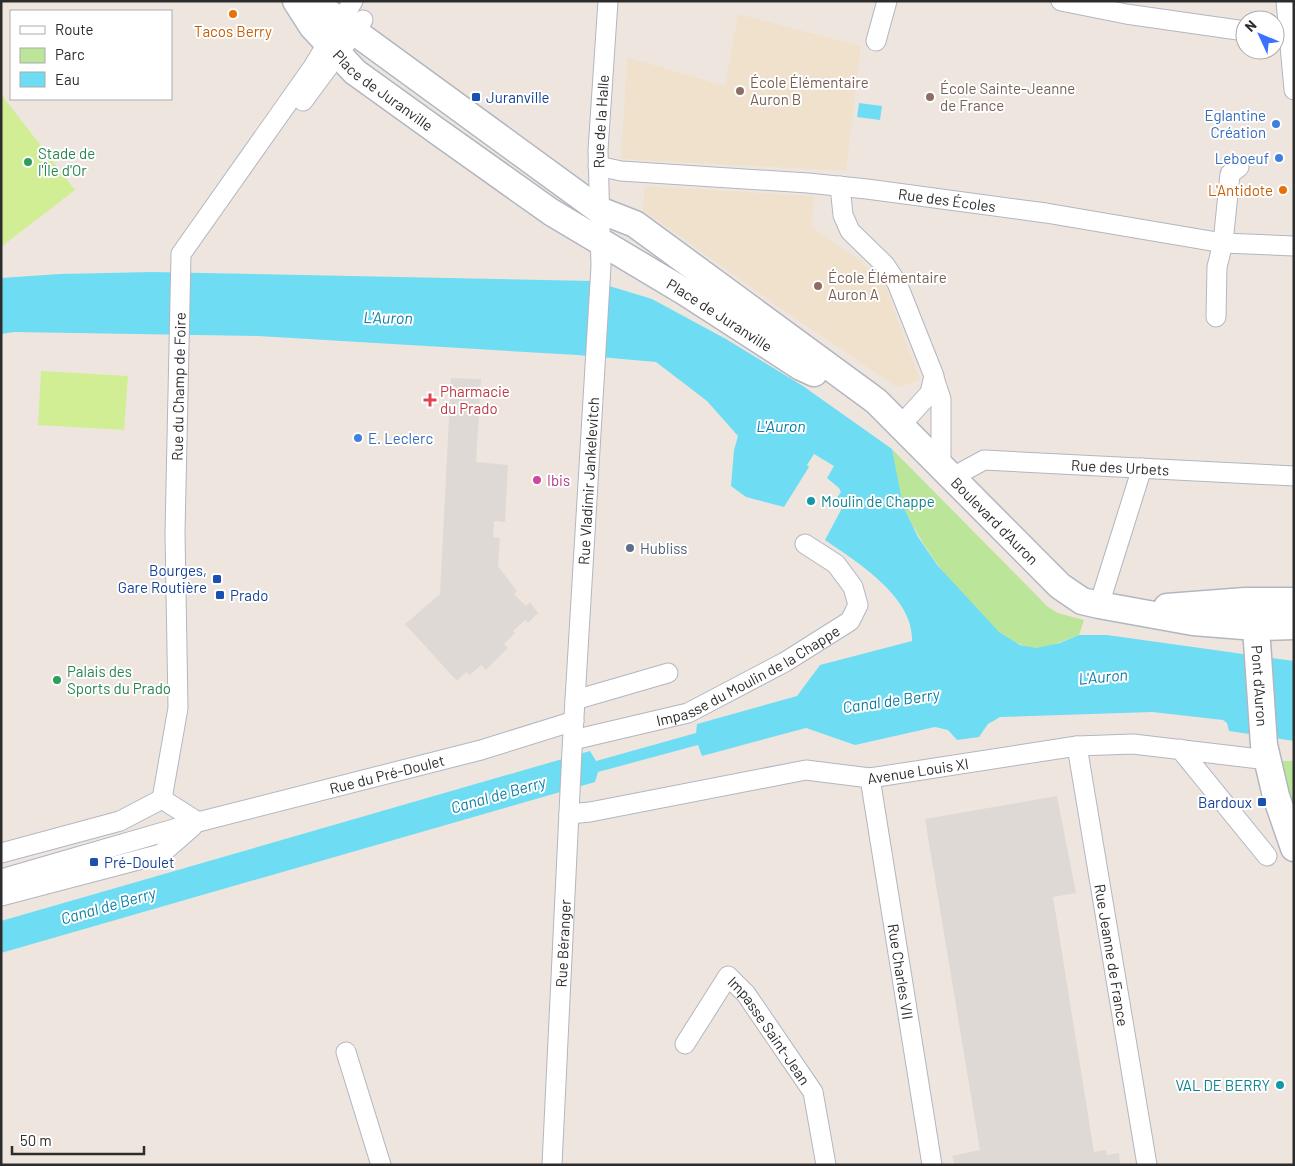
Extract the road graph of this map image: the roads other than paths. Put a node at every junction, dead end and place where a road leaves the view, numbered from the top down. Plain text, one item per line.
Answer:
1 (296, 1) edge
2 (308, 1) edge
3 (608, 1) edge
4 (887, 1) edge
5 (1061, 1) edge
6 (351, 26) edge
7 (1235, 29) edge
8 (876, 41) dead end
9 (1285, 47) edge
10 (1294, 90) edge
11 (598, 166) junction
12 (1239, 167) dead end
13 (840, 186) junction
14 (599, 202) junction
15 (1223, 243) junction
16 (1294, 246) edge
17 (601, 254) junction
18 (1216, 317) dead end
19 (183, 347) junction
20 (934, 376) junction
21 (185, 391) dead end
22 (876, 401) junction
23 (901, 425) junction
24 (1142, 468) junction
25 (946, 472) junction
26 (1294, 476) edge
27 (805, 544) dead end
28 (1294, 601) edge
29 (1099, 605) junction
30 (1131, 609) junction
31 (1294, 609) edge
32 (1294, 626) edge
33 (1256, 627) junction
34 (668, 674) dead end
35 (575, 700) junction
36 (574, 721) junction
37 (572, 745) junction
38 (1077, 746) junction
39 (1180, 750) junction
40 (1266, 753) junction
41 (870, 778) junction
42 (162, 799) junction
43 (569, 814) junction
44 (198, 822) junction
45 (1294, 848) edge
46 (1, 853) edge
47 (1267, 856) dead end
48 (1, 880) edge
49 (1, 896) edge
50 (685, 1044) dead end
51 (346, 1052) dead end
52 (381, 1165) edge
53 (552, 1165) edge
54 (826, 1165) edge
55 (932, 1165) edge
56 (1147, 1165) edge

1 - 6 main road
2 - 6 main road
3 - 11 street, Rue de la Halle
4 - 8 street
5 - 7 street
6 - 14 main road, Place de Juranville
6 - 17 main road, Place de Juranville
6 - 19 street, Rue du Champ de Foire
9 - 10 street
11 - 13 street, Rue des Écoles
11 - 14 street, Rue de la Halle
12 - 15 street
13 - 15 street, Rue des Écoles
13 - 20 street
14 - 17 street, Rue de la Halle
14 - 22 main road, Place de Juranville
15 - 16 street, Rue des Écoles
15 - 18 street
17 - 22 main road, Place de Juranville
17 - 35 street, Rue Vladimir Jankelevitch
19 - 21 street, Rue du Champ de Foire
19 - 42 street, Rue du Champ de Foire
20 - 23 street
20 - 25 street
22 - 23 main road, Boulevard d'Auron
23 - 25 main road, Boulevard d'Auron
24 - 25 street, Rue des Urbets
24 - 26 street, Rue des Urbets
24 - 29 street
25 - 29 main road, Boulevard d'Auron
27 - 37 street, Impasse du Moulin de la Chappe
28 - 30 main road, Boulevard d'Auron
29 - 30 main road, Boulevard d'Auron
30 - 33 main road, Boulevard d'Auron
31 - 33 main road
32 - 33 main road, Boulevard d'Auron
33 - 40 main road, Pont d'Auron
34 - 35 street
35 - 36 street, Rue Vladimir Jankelevitch
36 - 37 street, Rue Béranger
36 - 44 street, Rue du Pré-Doulet
37 - 43 street, Rue Béranger
38 - 39 street, Avenue Louis XI
38 - 41 street, Avenue Louis XI
38 - 56 street, Rue Jeanne de France
39 - 40 street, Avenue Louis XI
39 - 47 street
40 - 45 main road, Pont d'Auron
41 - 43 street, Avenue Louis XI
41 - 55 street, Rue Charles VII
42 - 44 street
42 - 46 street
43 - 53 street, Rue Béranger
44 - 48 street, Rue du Pré-Doulet
44 - 49 street, Rue du Pré-Doulet
50 - 54 street, Impasse Saint-Jean
51 - 52 street

